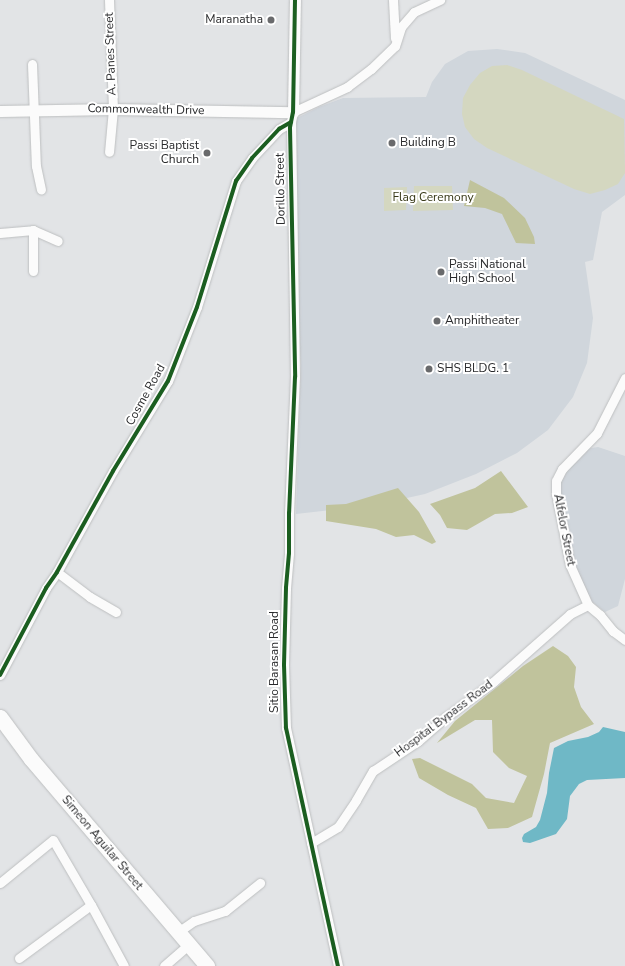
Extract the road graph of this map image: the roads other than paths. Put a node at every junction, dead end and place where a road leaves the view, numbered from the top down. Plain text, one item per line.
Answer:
1 (109, 0) edge
2 (295, 0) edge
3 (393, 0) edge
4 (440, 0) edge
5 (395, 46) junction
6 (32, 64) dead end
7 (113, 109) junction
8 (0, 111) edge
9 (34, 111) junction
10 (292, 117) junction
11 (109, 152) dead end
12 (40, 189) dead end
13 (33, 230) junction
14 (0, 233) edge
15 (58, 241) dead end
16 (33, 271) dead end
17 (295, 377) joint
18 (625, 378) edge
19 (56, 572) junction
20 (588, 605) junction
21 (116, 612) dead end
22 (625, 640) edge
23 (0, 675) edge
24 (0, 717) edge
25 (311, 843) junction
26 (0, 883) edge
27 (260, 883) dead end
28 (91, 905) junction
29 (178, 932) junction
30 (188, 945) junction
31 (19, 958) dead end
32 (124, 966) edge
33 (164, 966) edge
34 (207, 966) edge
35 (338, 966) edge

1 - 7 street, A. Panes Street
2 - 10 street, Dorillo Street
3 - 5 street
4 - 5 street
5 - 10 street, Cosme Road
6 - 9 street
7 - 9 street, Commonwealth Drive
7 - 10 street, Commonwealth Drive
7 - 11 street, A. Panes Street
8 - 9 street, Commonwealth Drive
9 - 12 street
10 - 17 street, Dorillo Street
10 - 19 street, Cosme Road
13 - 14 street
13 - 15 street
13 - 16 street
17 - 25 street, Sitio Barasan Road
18 - 20 street, Alfelor Street
19 - 21 street
19 - 23 street, Cosme Road
20 - 22 street, Alfelor Street
20 - 25 street, Hospital Bypass Road
24 - 29 highway, Simeon Aguilar Street
25 - 35 street, Sitio Barasan Road
26 - 28 street
27 - 29 street
28 - 31 street
28 - 32 street
29 - 30 highway, Simeon Aguilar Street
30 - 33 street
30 - 34 highway, Simeon Aguilar Street

